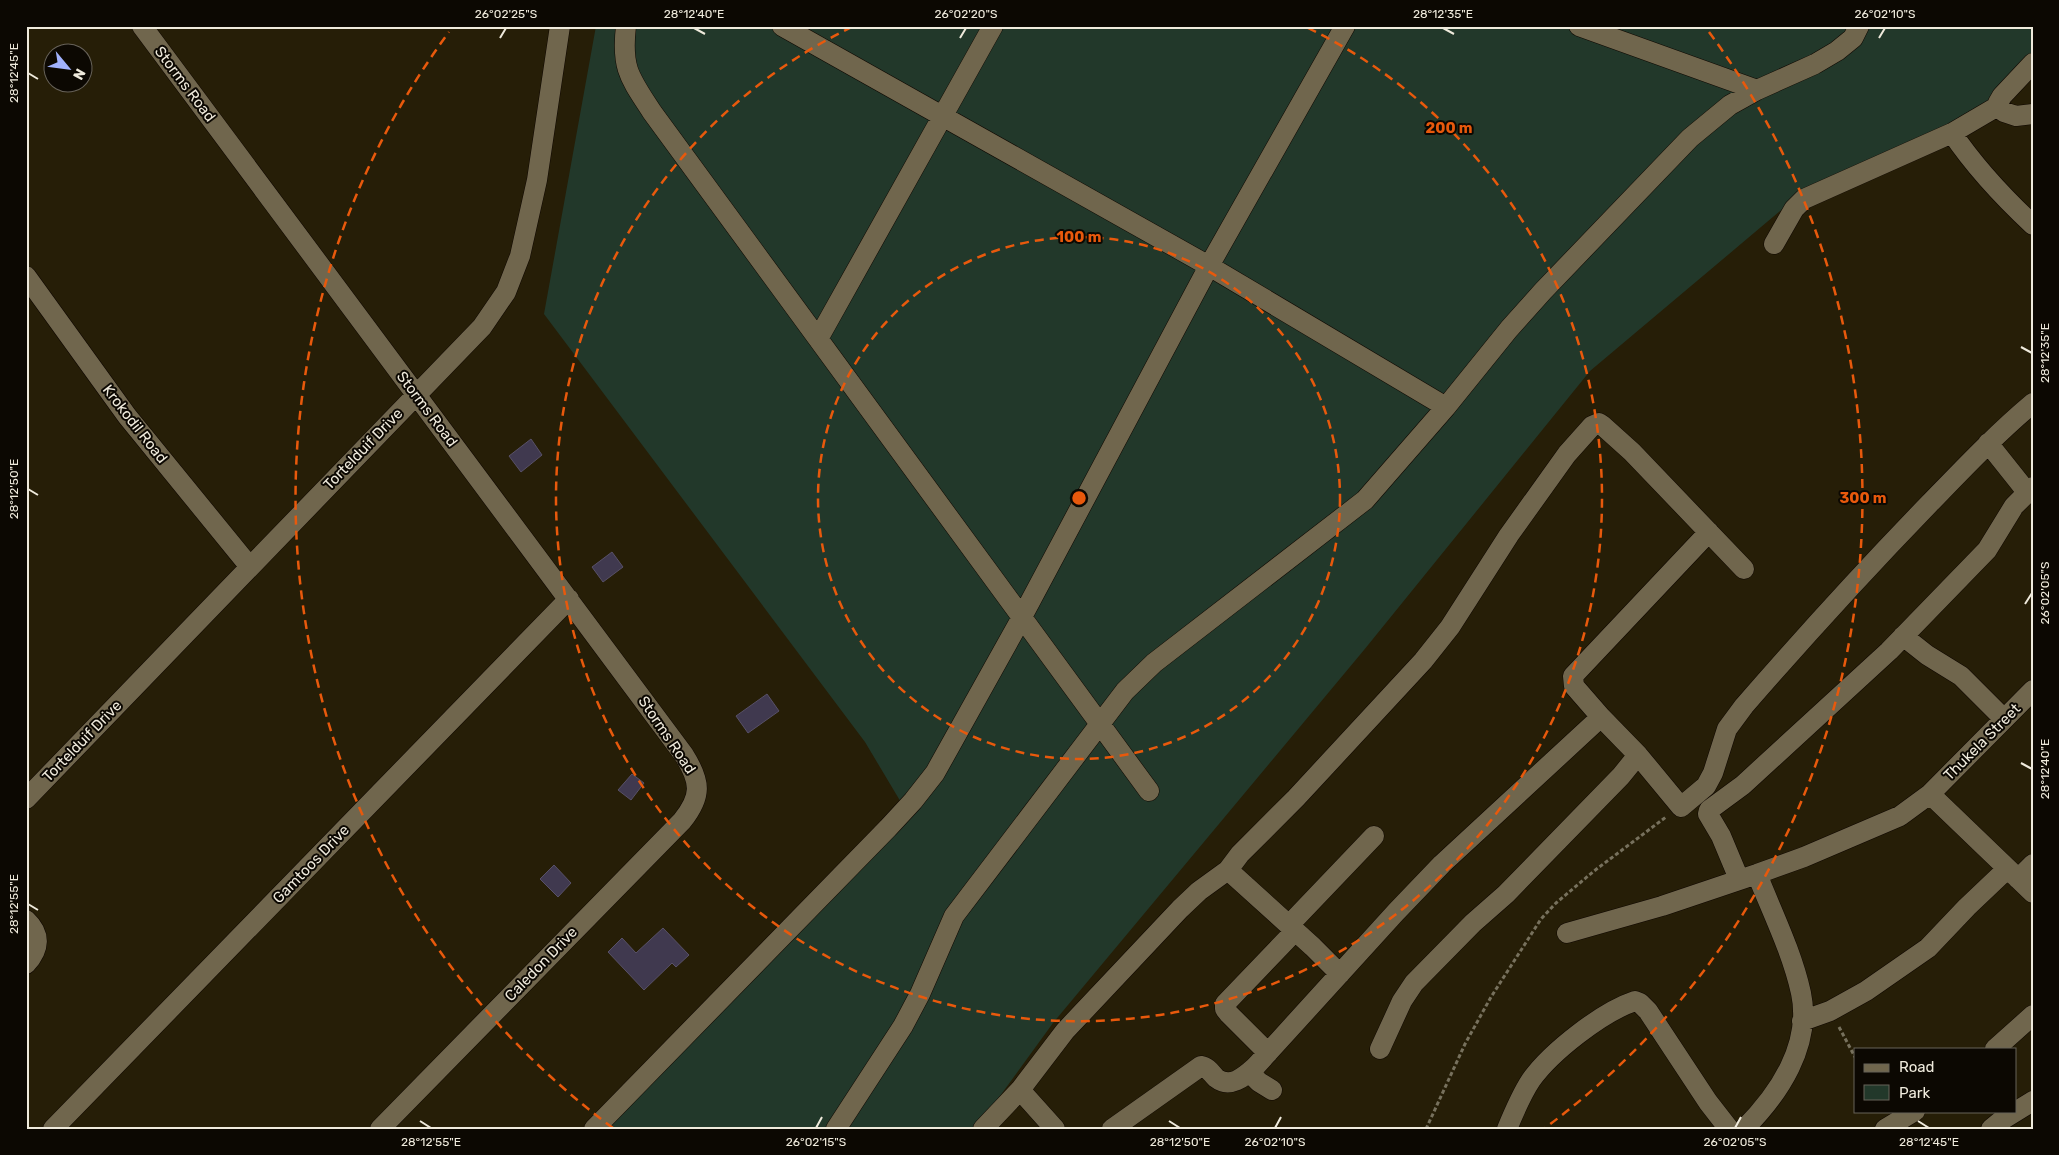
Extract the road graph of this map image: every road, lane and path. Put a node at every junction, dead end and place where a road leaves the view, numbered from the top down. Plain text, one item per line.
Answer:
1 (142, 26) edge
2 (560, 26) edge
3 (626, 26) edge
4 (782, 26) edge
5 (993, 26) edge
6 (1345, 26) edge
7 (1579, 26) edge
8 (1859, 26) edge
9 (2033, 63) edge
10 (1756, 90) junction
11 (1998, 106) junction
12 (2033, 114) edge
13 (944, 117) junction
14 (1952, 133) junction
15 (2033, 225) edge
16 (1774, 244) dead end
17 (1209, 266) junction
18 (26, 276) edge
19 (818, 339) junction
20 (416, 394) junction
21 (2033, 403) edge
22 (1446, 407) junction
23 (1988, 444) junction
24 (2030, 490) edge
25 (1709, 532) junction
26 (250, 567) junction
27 (1744, 569) dead end
28 (569, 599) junction
29 (1022, 618) junction
30 (1903, 636) junction
31 (2033, 690) edge
32 (1602, 717) junction
33 (2004, 719) junction
34 (1100, 724) junction
35 (1638, 755) junction
36 (1149, 791) dead end
37 (1930, 794) junction
38 (696, 797) joint
39 (26, 799) edge
40 (1681, 807) junction
41 (1374, 836) dead end
42 (2033, 864) edge
43 (1228, 870) junction
44 (2013, 874) junction
45 (1748, 876) junction
46 (2033, 893) edge
47 (26, 920) edge
48 (1292, 928) junction
49 (1567, 933) dead end
50 (26, 964) edge
51 (1340, 974) junction
52 (1830, 1011) junction
53 (2033, 1015) edge
54 (1802, 1021) junction
55 (1380, 1048) dead end
56 (1996, 1048) edge
57 (1268, 1053) junction
58 (1854, 1055) edge
59 (1249, 1072) junction
60 (1020, 1090) junction
61 (1272, 1090) dead end
62 (2033, 1102) edge
63 (1913, 1112) edge
64 (2016, 1112) edge
65 (2016, 1112) edge
66 (53, 1129) edge
67 (380, 1129) edge
68 (594, 1129) edge
69 (836, 1129) edge
70 (983, 1129) edge
71 (1055, 1129) edge
72 (1112, 1129) edge
73 (1426, 1129) edge
74 (1507, 1129) edge
75 (1729, 1129) edge
76 (1744, 1129) edge
77 (1885, 1129) edge
78 (1992, 1129) edge

1 - 20 street, Storms Road
2 - 20 street, Tortelduif Drive
3 - 19 street
4 - 13 street
5 - 13 street
6 - 17 street
7 - 10 street
8 - 10 street
9 - 11 street
10 - 22 street
11 - 12 street
11 - 14 street
13 - 17 street
13 - 19 street
14 - 15 street
14 - 16 street
17 - 22 street
17 - 29 street
18 - 26 street, Krokodil Road
19 - 29 street
20 - 26 street, Tortelduif Drive
20 - 28 street, Storms Road
21 - 23 street
22 - 34 street
23 - 24 street
23 - 40 street
24 - 30 street
25 - 27 street
25 - 32 street
25 - 43 street
26 - 39 street, Tortelduif Drive
28 - 38 street, Storms Road
28 - 66 street, Gamtoos Drive
29 - 34 street
29 - 68 street
30 - 33 street
30 - 45 street
31 - 33 street, Thukela Street
32 - 35 street
32 - 51 street
33 - 37 street, Thukela Street
34 - 36 street
34 - 69 street
35 - 40 street
35 - 55 street
37 - 44 street
37 - 45 street, Thukela Street
38 - 67 street, Caledon Drive
40 - 73 path
41 - 48 street
42 - 44 street
43 - 48 street
43 - 60 street
44 - 46 street
44 - 52 street
45 - 49 street, Thukela Street
45 - 54 street
47 - 50 street
48 - 51 street
48 - 57 street
51 - 57 street
52 - 54 street
52 - 58 path
53 - 56 street
54 - 76 street
57 - 59 street
59 - 61 street
59 - 72 street
60 - 70 street
60 - 71 street
62 - 64 street
63 - 77 street
65 - 78 street
74 - 75 street

